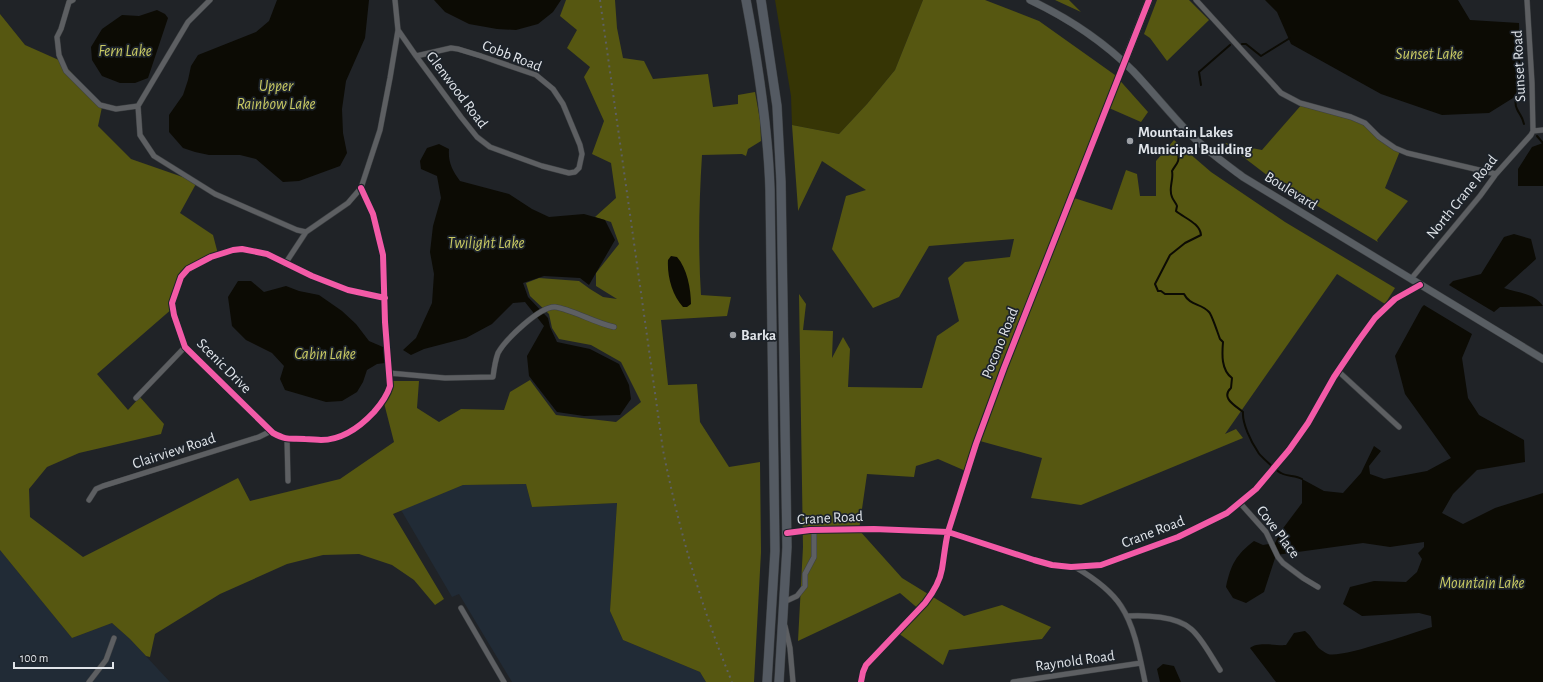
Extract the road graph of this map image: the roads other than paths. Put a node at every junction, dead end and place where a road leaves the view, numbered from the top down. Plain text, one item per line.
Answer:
1 (210, 0) edge
2 (396, 0) edge
3 (746, 0) edge
4 (761, 0) edge
5 (1030, 0) edge
6 (1149, 0) edge
7 (1196, 0) edge
8 (1527, 0) edge
9 (69, 1) edge
10 (398, 30) junction
11 (416, 56) junction
12 (1124, 63) junction
13 (138, 106) junction
14 (1543, 130) edge
15 (1533, 131) junction
16 (575, 172) joint
17 (1496, 174) junction
18 (361, 188) junction
19 (306, 232) junction
20 (285, 264) junction
21 (1411, 279) junction
22 (1420, 285) junction
23 (385, 298) junction
24 (614, 328) dead end
25 (185, 347) junction
26 (1543, 359) edge
27 (1338, 371) junction
28 (389, 373) junction
29 (136, 398) dead end
30 (1399, 427) dead end
31 (271, 432) junction
32 (287, 439) junction
33 (288, 481) dead end
34 (89, 500) dead end
35 (1240, 503) junction
36 (814, 530) junction
37 (948, 532) junction
38 (787, 533) junction
39 (1075, 567) junction
40 (1318, 587) dead end
41 (784, 602) junction
42 (461, 608) dead end
43 (1127, 616) junction
44 (783, 617) junction
45 (114, 638) dead end
46 (1141, 664) junction
47 (1220, 670) dead end
48 (89, 682) edge
49 (504, 682) edge
50 (767, 682) edge
51 (779, 682) edge
52 (793, 682) edge
53 (861, 682) edge
54 (1013, 682) edge
55 (1145, 682) edge

1 - 13 street
2 - 10 street
3 - 50 highway
4 - 38 highway
5 - 12 main road, Boulevard
6 - 12 street, Pocono Road
7 - 17 street
8 - 15 street, Sunset Road
9 - 13 street
10 - 11 street, Glenwood Road
10 - 18 street
11 - 16 street, Glenwood Road
11 - 16 street, Cobb Road
12 - 21 main road, Boulevard
12 - 37 street, Pocono Road
13 - 19 street
14 - 15 street
15 - 17 street, North Crane Road
17 - 21 street, North Crane Road
18 - 19 street
18 - 23 street, Scenic Drive
19 - 20 street
20 - 23 street, Scenic Drive
20 - 25 street, Scenic Drive
21 - 22 main road, Boulevard
22 - 26 main road, Boulevard
22 - 27 street, Crane Road
23 - 28 street, Scenic Drive
24 - 28 street
25 - 29 street
25 - 31 street, Scenic Drive
27 - 30 street
27 - 35 street, Crane Road
28 - 32 street, Scenic Drive
31 - 32 street, Scenic Drive
31 - 34 street, Clairview Road
32 - 33 street
35 - 39 street, Crane Road
35 - 40 street, Cove Place
36 - 37 street, Crane Road
36 - 38 street, Crane Road
36 - 41 street
37 - 39 street, Crane Road
37 - 53 street, Pocono Road
38 - 41 highway
39 - 43 street
41 - 44 highway
42 - 49 street
43 - 46 street
43 - 47 street
44 - 51 highway
44 - 52 street
45 - 48 street
46 - 54 street, Raynold Road
46 - 55 street

